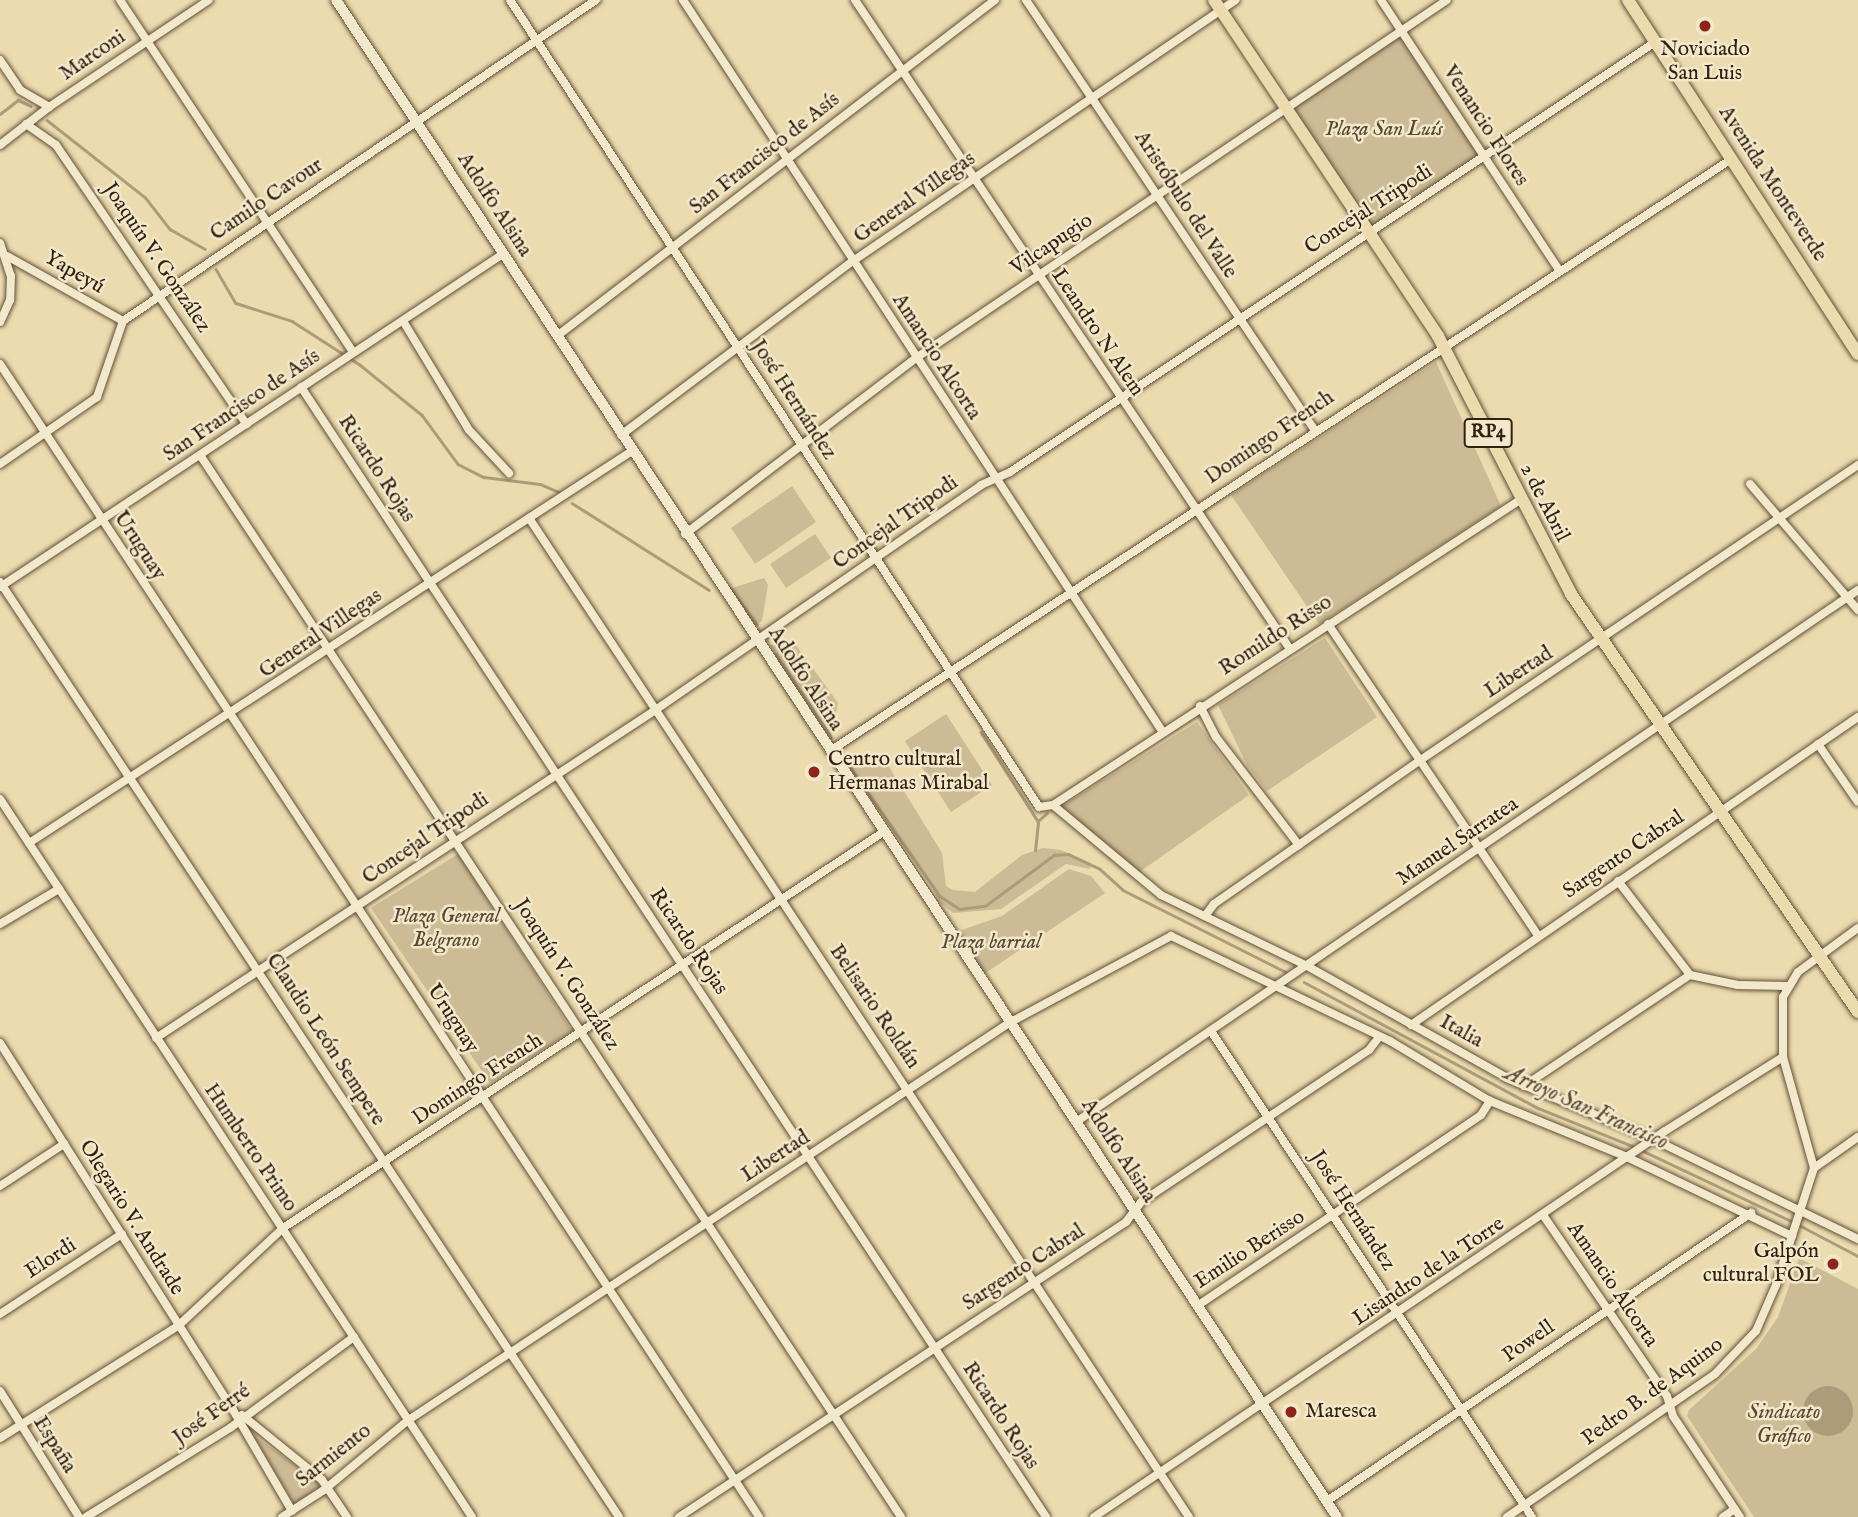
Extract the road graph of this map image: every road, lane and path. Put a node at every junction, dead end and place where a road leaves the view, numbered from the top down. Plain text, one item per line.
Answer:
1 (120, 0) edge
2 (209, 0) edge
3 (336, 0) edge
4 (510, 0) edge
5 (596, 0) edge
6 (683, 0) edge
7 (855, 0) edge
8 (995, 0) edge
9 (1026, 0) edge
10 (1236, 0) edge
11 (1381, 0) edge
12 (1447, 0) edge
13 (1628, 0) edge
14 (1217, 5) edge
15 (1401, 31) junction
16 (537, 39) junction
17 (1658, 40) junction
18 (147, 41) junction
19 (0, 60) edge
20 (902, 71) junction
21 (1093, 95) junction
22 (49, 107) junction
23 (1287, 108) junction
24 (416, 121) junction
25 (26, 124) junction
26 (0, 143) edge
27 (1483, 155) junction
28 (1733, 158) junction
29 (787, 159) junction
30 (974, 178) junction
31 (1157, 197) junction
32 (266, 220) junction
33 (1367, 231) junction
34 (0, 243) edge
35 (673, 248) junction
36 (503, 254) junction
37 (7, 256) junction
38 (853, 261) junction
39 (1560, 271) junction
40 (1037, 275) junction
41 (161, 294) junction
42 (1239, 318) junction
43 (123, 321) junction
44 (403, 321) junction
45 (0, 322) edge
46 (557, 336) junction
47 (1444, 344) junction
48 (738, 349) junction
49 (1858, 354) edge
50 (349, 355) junction
51 (916, 358) junction
52 (0, 364) edge
53 (301, 387) junction
54 (1120, 397) junction
55 (246, 424) junction
56 (1314, 429) junction
57 (46, 433) junction
58 (621, 435) junction
59 (802, 445) junction
60 (632, 451) junction
61 (200, 455) junction
62 (0, 464) edge
63 (1858, 465) edge
64 (509, 473) dead end
65 (995, 479) junction
66 (1749, 484) dead end
67 (1520, 500) junction
68 (1195, 509) junction
69 (529, 518) junction
70 (1779, 518) junction
71 (102, 521) junction
72 (685, 534) junction
73 (876, 557) junction
74 (430, 582) junction
75 (1, 585) edge
76 (1858, 590) edge
77 (1069, 594) junction
78 (1847, 597) junction
79 (1858, 610) edge
80 (1328, 624) junction
81 (1604, 639) junction
82 (757, 640) junction
83 (1290, 649) junction
84 (329, 650) junction
85 (952, 673) junction
86 (1200, 706) junction
87 (654, 710) junction
88 (230, 716) junction
89 (1858, 717) edge
90 (1661, 724) junction
91 (1162, 731) junction
92 (1818, 744) junction
93 (830, 751) junction
94 (1419, 761) junction
95 (556, 775) junction
96 (131, 779) junction
97 (0, 799) edge
98 (1858, 802) edge
99 (1053, 805) junction
100 (1722, 810) junction
101 (882, 833) junction
102 (456, 839) junction
103 (29, 842) junction
104 (1299, 845) junction
105 (1479, 849) junction
106 (1618, 881) junction
107 (59, 889) junction
108 (782, 900) junction
109 (358, 905) junction
110 (1205, 916) junction
111 (0, 924) edge
112 (1858, 928) edge
113 (1538, 935) junction
114 (1171, 936) joint
115 (1820, 954) junction
116 (683, 965) junction
117 (1305, 968) junction
118 (258, 970) junction
119 (1690, 975) junction
120 (1787, 986) junction
121 (1277, 987) junction
122 (1858, 1012) edge
123 (1009, 1023) junction
124 (1411, 1024) junction
125 (1211, 1031) junction
126 (583, 1032) junction
127 (1378, 1037) junction
128 (156, 1038) junction
129 (0, 1043) edge
130 (3, 1053) edge
131 (1783, 1057) junction
132 (1524, 1086) junction
133 (909, 1090) junction
134 (483, 1097) junction
135 (1490, 1101) junction
136 (1270, 1117) junction
137 (1076, 1122) junction
138 (1858, 1137) edge
139 (1651, 1142) junction
140 (64, 1144) junction
141 (1631, 1155) junction
142 (809, 1157) junction
143 (384, 1163) junction
144 (1814, 1168) junction
145 (0, 1186) edge
146 (1134, 1211) junction
147 (1799, 1211) junction
148 (1751, 1213) junction
149 (1543, 1215) junction
150 (1334, 1216) junction
151 (707, 1222) junction
152 (283, 1228) junction
153 (1793, 1233) junction
154 (122, 1234) junction
155 (1858, 1239) edge
156 (1034, 1282) junction
157 (610, 1288) junction
158 (1197, 1306) junction
159 (1608, 1309) junction
160 (0, 1314) edge
161 (1399, 1314) junction
162 (178, 1326) junction
163 (354, 1337) junction
164 (935, 1348) junction
165 (511, 1353) junction
166 (0, 1391) edge
167 (1262, 1405) junction
168 (1670, 1405) junction
169 (1461, 1410) junction
170 (834, 1414) junction
171 (242, 1419) junction
172 (407, 1421) junction
173 (21, 1425) junction
174 (0, 1438) edge
175 (1160, 1473) junction
176 (734, 1479) junction
177 (327, 1486) junction
178 (1326, 1501) junction
179 (1524, 1506) junction
180 (1735, 1509) junction
181 (292, 1511) junction
182 (79, 1517) edge
183 (86, 1517) edge
184 (282, 1517) edge
185 (347, 1517) edge
186 (472, 1517) edge
187 (619, 1517) edge
188 (679, 1517) edge
189 (759, 1517) edge
190 (901, 1517) edge
191 (1046, 1517) edge
192 (1094, 1517) edge
193 (1189, 1517) edge
194 (1337, 1517) edge
195 (1507, 1517) edge
196 (1532, 1517) edge
197 (1723, 1517) edge
198 (1740, 1517) edge

1 - 18 street
2 - 18 street, Marconi
3 - 24 street, Adolfo Alsina
4 - 16 street, José Hernández
5 - 16 street, Camilo Cavour
6 - 29 street, Amancio Alcorta
7 - 20 street, Leandro N Alem
8 - 20 street, San Francisco de Asís
9 - 21 street, Aristóbulo del Valle
10 - 14 street, General Villegas
11 - 15 street, Venancio Flores
12 - 15 street, Vilcapugio
13 - 17 main road, Avenida Monteverde
14 - 21 street, General Villegas
14 - 23 main road, 2 de Abril / RP4
15 - 23 street, Vilcapugio
15 - 27 street, Venancio Flores
16 - 24 street, Camilo Cavour
16 - 35 street, José Hernández
17 - 27 street, Concejal Tripodi
17 - 28 main road, Avenida Monteverde
18 - 22 street, Marconi
18 - 32 street
19 - 22 street
20 - 29 street, San Francisco de Asís
20 - 30 street, Leandro N Alem
21 - 30 street, General Villegas
21 - 31 street, Aristóbulo del Valle
22 - 25 street, Marconi
23 - 31 street, Vilcapugio
23 - 33 main road, 2 de Abril / RP4
24 - 32 street, Camilo Cavour
24 - 36 street, Adolfo Alsina
25 - 26 street, Marconi
25 - 41 street, Joaquín V. González
27 - 33 street, Concejal Tripodi
27 - 39 street, Venancio Flores
28 - 39 street, Domingo French
28 - 49 main road, Avenida Monteverde
29 - 35 street, San Francisco de Asís
29 - 38 street, Amancio Alcorta
30 - 38 street, General Villegas
30 - 40 street, Leandro N Alem
31 - 40 street, Vilcapugio
31 - 42 street, Aristóbulo del Valle
32 - 41 street, Camilo Cavour
32 - 50 street
33 - 42 street, Concejal Tripodi
33 - 47 main road, 2 de Abril / RP4
34 - 37 street
35 - 46 street, San Francisco de Asís
35 - 48 street, José Hernández
36 - 44 street, San Francisco de Asís
36 - 46 street, Adolfo Alsina
37 - 43 street, Yapeyú
37 - 45 street
38 - 48 street, General Villegas
38 - 51 street, Amancio Alcorta
39 - 47 street, Domingo French
40 - 51 street, Vilcapugio
40 - 54 street, Leandro N Alem
41 - 43 street, Camilo Cavour
41 - 55 street, Joaquín V. González
42 - 54 street, Concejal Tripodi
42 - 56 street, Aristóbulo del Valle
43 - 57 street
44 - 50 street, San Francisco de Asís
44 - 64 street
46 - 58 street, Adolfo Alsina
47 - 56 street, Domingo French
47 - 67 main road, 2 de Abril / RP4
48 - 58 street, General Villegas
48 - 59 street, José Hernández
50 - 53 street, San Francisco de Asís
51 - 59 street, Vilcapugio
51 - 65 street, Amancio Alcorta
52 - 57 street, Uruguay
53 - 55 street, San Francisco de Asís
53 - 74 street, Ricardo Rojas
54 - 65 street, Concejal Tripodi
54 - 68 street, Leandro N Alem
55 - 61 street, San Francisco de Asís
56 - 68 street, Domingo French
57 - 62 street
57 - 71 street, Uruguay
58 - 60 street, Adolfo Alsina
59 - 72 street, Vilcapugio
59 - 73 street, José Hernández
60 - 69 street, General Villegas
60 - 72 street, Adolfo Alsina
61 - 71 street, San Francisco de Asís
61 - 84 street, Joaquín V. González
63 - 70 street, Libertad
65 - 73 street, Concejal Tripodi
65 - 77 street, Amancio Alcorta
66 - 70 street
67 - 80 street, Romildo Risso
67 - 81 main road, 2 de Abril / RP4
68 - 77 street, Domingo French
68 - 83 street, Leandro N Alem
69 - 74 street, General Villegas
69 - 87 street, Belisario Roldán
70 - 78 street
70 - 81 street, Libertad
71 - 75 street, San Francisco de Asís
71 - 88 street, Uruguay
72 - 82 street, Adolfo Alsina
73 - 82 street, Concejal Tripodi
73 - 85 street, José Hernández
74 - 84 street, General Villegas
74 - 95 street, Ricardo Rojas
75 - 96 street, Claudio León Sempere
76 - 78 street, Manuel Sarratea
77 - 85 street, Domingo French
77 - 91 street, Amancio Alcorta
78 - 79 street
78 - 90 street, Manuel Sarratea
80 - 83 street, Romildo Risso
80 - 94 street
81 - 90 main road, 2 de Abril / RP4
81 - 94 street, Libertad
82 - 87 street, Concejal Tripodi
82 - 93 street, Adolfo Alsina
83 - 86 street, Romildo Risso
84 - 88 street, General Villegas
84 - 102 street, Joaquín V. González
85 - 93 street, Domingo French
85 - 99 street, José Hernández
86 - 91 street, Romildo Risso
86 - 104 street
87 - 95 street, Concejal Tripodi
87 - 108 street, Belisario Roldán
88 - 96 street, General Villegas
88 - 109 street, Uruguay
89 - 92 street, Sargento Cabral
90 - 100 main road, 2 de Abril / RP4
90 - 105 street, Manuel Sarratea
91 - 99 street, Romildo Risso
92 - 98 street
92 - 100 street, Sargento Cabral
93 - 101 street, Adolfo Alsina
94 - 104 street, Libertad
94 - 105 street
95 - 102 street, Concejal Tripodi
95 - 116 street, Ricardo Rojas
96 - 103 street, General Villegas
96 - 118 street, Claudio León Sempere
97 - 103 street, Humberto Primo
99 - 110 street, Italia
100 - 106 street, Sargento Cabral
100 - 115 main road, 2 de Abril / RP4
101 - 108 street, Domingo French
101 - 123 street, Adolfo Alsina
102 - 109 street, Concejal Tripodi
102 - 126 street, Joaquín V. González
103 - 107 street, Humberto Primo
104 - 110 street, Libertad
105 - 113 street
105 - 117 street, Manuel Sarratea
106 - 113 street, Sargento Cabral
106 - 119 street
107 - 111 street
107 - 128 street, Humberto Primo
108 - 116 street, Domingo French
108 - 133 street, Belisario Roldán
109 - 118 street, Concejal Tripodi
109 - 134 street, Uruguay
110 - 117 street, Italia
112 - 115 street
113 - 124 street, Sargento Cabral
114 - 121 street, Italia
114 - 123 street, Libertad
115 - 120 street
115 - 122 main road, 2 de Abril / RP4
116 - 126 street, Domingo French
116 - 142 street, Ricardo Rojas
117 - 121 street, Manuel Sarratea
117 - 124 street, Italia
118 - 128 street, Concejal Tripodi
118 - 143 street, Claudio León Sempere
119 - 120 street
119 - 132 street
120 - 131 street
121 - 125 street, Manuel Sarratea
121 - 127 street, Italia
123 - 133 street, Libertad
123 - 137 street, Adolfo Alsina
124 - 132 street, Italia
125 - 136 street, José Hernández
125 - 137 street, Manuel Sarratea
126 - 134 street, Domingo French
126 - 151 street, Joaquín V. González
127 - 135 street, Italia
127 - 136 street, Sargento Cabral
128 - 152 street, Humberto Primo
129 - 130 street, Olegario V. Andrade
130 - 140 street, Olegario V. Andrade
131 - 139 street, Lisandro de la Torre
131 - 144 street
132 - 139 street, Italia
133 - 142 street, Libertad
133 - 156 street, Belisario Roldán
134 - 143 street, Domingo French
134 - 157 street, Uruguay
135 - 141 street, Italia
135 - 150 street, Emilio Berisso
136 - 146 street, Sargento Cabral
136 - 150 street, José Hernández
137 - 146 street, Adolfo Alsina
138 - 144 street
139 - 141 street, Lisandro de la Torre
139 - 147 street, Italia
140 - 145 street
140 - 154 street, Olegario V. Andrade
141 - 148 street, Italia
141 - 149 street, Lisandro de la Torre
142 - 151 street, Libertad
142 - 164 street, Ricardo Rojas
143 - 152 street, Domingo French
143 - 165 street, Claudio León Sempere
144 - 147 street, Pedro B. de Aquino
146 - 156 street, Sargento Cabral
146 - 158 street, Adolfo Alsina
147 - 153 street, Pedro B. de Aquino
147 - 155 street, Italia
148 - 153 street, Italia
148 - 159 street, Powell
149 - 159 street, Amancio Alcorta
149 - 161 street, Lisandro de la Torre
150 - 158 street, Emilio Berisso
150 - 161 street, José Hernández
151 - 157 street, Libertad
151 - 170 street, Joaquín V. González
152 - 162 street, Domingo French
152 - 163 street, Humberto Primo
153 - 168 street, Pedro B. de Aquino
154 - 160 street, Elordi
154 - 162 street, Olegario V. Andrade
156 - 164 street, Sargento Cabral
156 - 175 street, Belisario Roldán
157 - 165 street, Libertad
157 - 176 street, Uruguay
158 - 167 street, Adolfo Alsina
159 - 168 street, Amancio Alcorta
159 - 169 street, Powell
161 - 167 street, Lisandro de la Torre
161 - 169 street, José Hernández
162 - 171 street, Olegario V. Andrade
162 - 173 street, Domingo French
163 - 171 street, José Ferré
163 - 172 street, Humberto Primo
164 - 170 street, Sargento Cabral
164 - 191 street, Ricardo Rojas
165 - 172 street, Libertad
165 - 187 street, Claudio León Sempere
166 - 173 street, España
167 - 175 street, Lisandro de la Torre
167 - 178 street, Adolfo Alsina
168 - 179 street, Pedro B. de Aquino
168 - 180 street, Amancio Alcorta
169 - 178 street, Powell
169 - 179 street, José Hernández
170 - 176 street, Sargento Cabral
170 - 190 street, Joaquín V. González
171 - 177 street, Olegario V. Andrade
171 - 181 street, Olegario V. Andrade
171 - 183 street, José Ferré
172 - 177 street, Sarmiento
172 - 186 street, Humberto Primo
173 - 174 street, Domingo French
173 - 182 street, España
175 - 192 street, Lisandro de la Torre
175 - 193 street, Belisario Roldán
176 - 188 street, Sargento Cabral
176 - 189 street, Uruguay
177 - 181 street, Sarmiento
177 - 185 street, Olegario V. Andrade
178 - 194 street, Adolfo Alsina
179 - 195 street, Pedro B. de Aquino
179 - 196 street, José Hernández
180 - 197 street
180 - 198 street, Amancio Alcorta
181 - 184 street, Sarmiento

